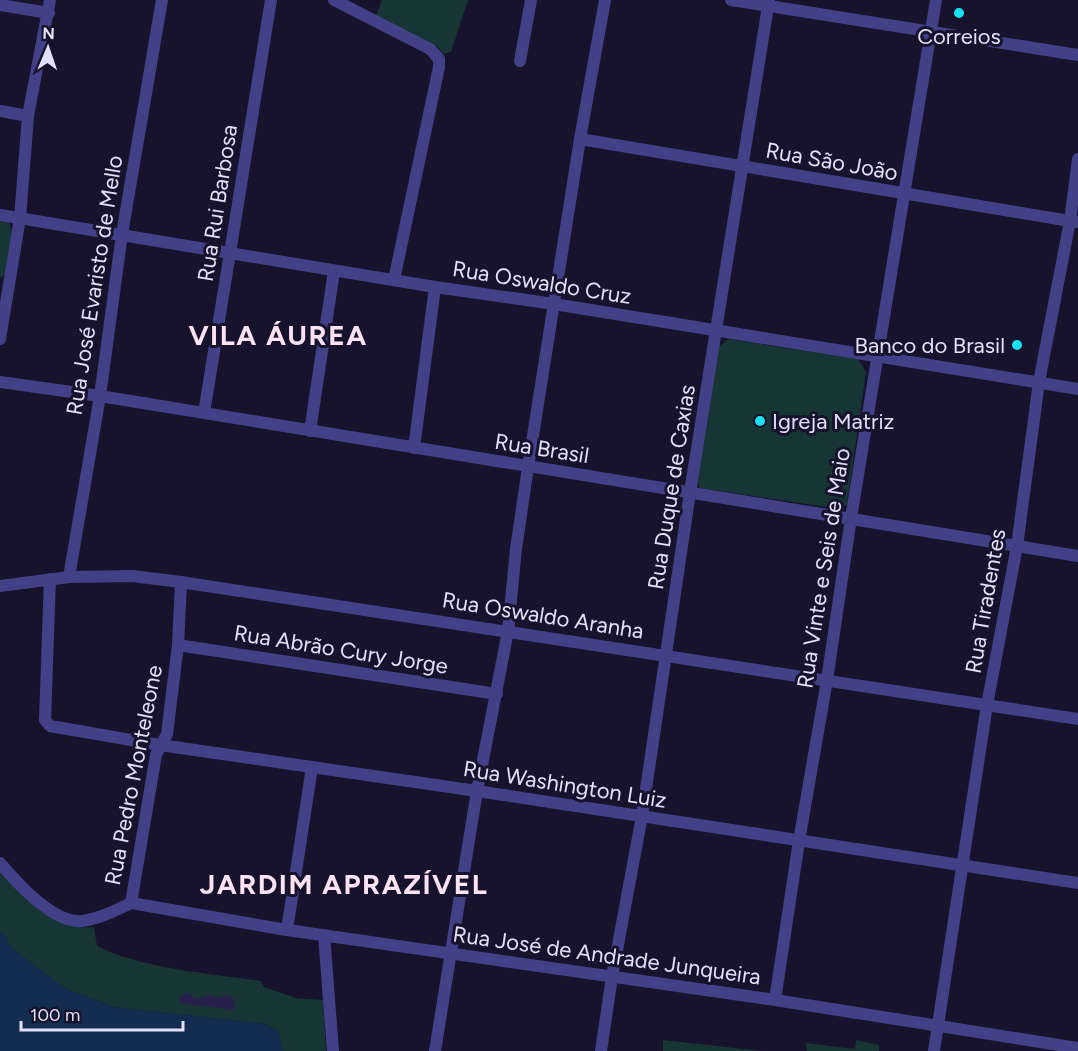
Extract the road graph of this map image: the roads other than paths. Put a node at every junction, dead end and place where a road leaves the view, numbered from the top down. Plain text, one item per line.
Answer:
1 (162, 0) edge
2 (271, 0) edge
3 (334, 0) edge
4 (531, 0) edge
5 (605, 0) edge
6 (731, 0) edge
7 (936, 0) edge
8 (768, 3) edge
9 (0, 5) edge
10 (50, 6) edge
11 (931, 32) junction
12 (1078, 56) edge
13 (520, 61) dead end
14 (0, 111) edge
15 (28, 116) junction
16 (580, 140) junction
17 (1078, 159) edge
18 (742, 167) junction
19 (905, 194) junction
20 (0, 215) edge
21 (20, 218) junction
22 (1074, 222) edge
23 (122, 234) junction
24 (231, 254) junction
25 (334, 271) junction
26 (394, 280) junction
27 (435, 287) junction
28 (4, 288) edge
29 (554, 304) junction
30 (716, 331) junction
31 (0, 339) edge
32 (877, 357) junction
33 (0, 382) edge
34 (1039, 382) junction
35 (1078, 388) edge
36 (100, 396) junction
37 (204, 413) junction
38 (309, 431) junction
39 (414, 448) junction
40 (528, 467) junction
41 (690, 492) junction
42 (850, 518) junction
43 (1017, 546) junction
44 (1078, 556) edge
45 (69, 577) junction
46 (50, 579) junction
47 (181, 582) junction
48 (0, 586) edge
49 (508, 631) junction
50 (178, 645) junction
51 (667, 655) junction
52 (827, 680) junction
53 (496, 693) junction
54 (987, 705) junction
55 (1078, 719) edge
56 (160, 746) junction
57 (312, 767) junction
58 (477, 791) junction
59 (642, 816) junction
60 (799, 841) junction
61 (0, 863) edge
62 (964, 867) junction
63 (1078, 883) edge
64 (131, 903) junction
65 (287, 930) junction
66 (324, 935) junction
67 (451, 954) junction
68 (612, 977) junction
69 (776, 1000) junction
70 (938, 1027) junction
71 (1078, 1048) edge
72 (333, 1051) edge
73 (435, 1051) edge
74 (601, 1051) edge
75 (934, 1051) edge

1 - 23 street, Rua José Evaristo de Mello
2 - 24 street, Rua Rui Barbosa
3 - 26 street
4 - 13 street
5 - 16 street
6 - 8 street
7 - 11 street, Rua Vinte e Seis de Maio
8 - 11 street
8 - 18 street, Rua Duque de Caxias
9 - 10 street
10 - 15 street
11 - 12 street
11 - 19 street, Rua Vinte e Seis de Maio
14 - 15 street
15 - 21 street
16 - 18 street, Rua São João
16 - 29 street
17 - 22 street, Rua Tiradentes
18 - 19 street, Rua São João
18 - 30 street, Rua Duque de Caxias
19 - 22 street, Rua São João
19 - 32 street, Rua Vinte e Seis de Maio
20 - 21 street, Rua Oswaldo Cruz
21 - 23 street, Rua Oswaldo Cruz
21 - 28 street
22 - 34 street, Rua Tiradentes
23 - 24 street, Rua Oswaldo Cruz
23 - 36 street, Rua José Evaristo de Mello
24 - 25 street, Rua Oswaldo Cruz
24 - 37 street, Rua Rui Barbosa
25 - 26 street, Rua Oswaldo Cruz
25 - 38 street
26 - 27 street, Rua Oswaldo Cruz
27 - 29 street, Rua Oswaldo Cruz
27 - 39 street
28 - 31 street
29 - 30 street, Rua Oswaldo Cruz
29 - 40 street
30 - 32 street, Rua Oswaldo Cruz
30 - 41 street, Rua Duque de Caxias
32 - 34 street, Rua Oswaldo Cruz
32 - 42 street, Rua Vinte e Seis de Maio
33 - 36 street, Rua Brasil
34 - 35 street, Rua Oswaldo Cruz
34 - 43 street, Rua Tiradentes
36 - 37 street, Rua Brasil
36 - 45 street, Rua José Evaristo de Mello
37 - 38 street, Rua Brasil
38 - 39 street, Rua Brasil
39 - 40 street, Rua Brasil
40 - 41 street, Rua Brasil
40 - 49 street
41 - 42 street, Rua Brasil
41 - 51 street, Rua Duque de Caxias
42 - 43 street, Rua Brasil
42 - 52 street, Rua Vinte e Seis de Maio
43 - 44 street, Rua Brasil
43 - 54 street, Rua Tiradentes
45 - 46 street, Rua Oswaldo Aranha
45 - 47 street, Rua Oswaldo Aranha
46 - 48 street, Rua Oswaldo Aranha
46 - 56 street, Rua Washington Luiz
47 - 49 street, Rua Oswaldo Aranha
47 - 50 street, Rua Pedro Monteleone
49 - 51 street, Rua Oswaldo Aranha
49 - 53 street
50 - 53 street, Rua Abrão Cury Jorge
50 - 56 street, Rua Pedro Monteleone
51 - 52 street, Rua Oswaldo Aranha
51 - 59 street, Rua Duque de Caxias
52 - 54 street, Rua Oswaldo Aranha
52 - 60 street, Rua Vinte e Seis de Maio
53 - 58 street
54 - 55 street, Rua Oswaldo Aranha
54 - 62 street, Rua Tiradentes
56 - 57 street, Rua Washington Luiz
56 - 64 street, Rua Pedro Monteleone
57 - 58 street, Rua Washington Luiz
57 - 65 street
58 - 59 street, Rua Washington Luiz
58 - 67 street
59 - 60 street, Rua Washington Luiz
59 - 68 street, Rua Duque de Caxias
60 - 62 street, Rua Washington Luiz
60 - 69 street, Rua Vinte e Seis de Maio
61 - 64 street
62 - 63 street, Rua Washington Luiz
62 - 70 street, Rua Tiradentes
64 - 65 street, Rua José de Andrade Junqueira
65 - 66 street, Rua José de Andrade Junqueira
66 - 67 street, Rua José de Andrade Junqueira
66 - 72 street
67 - 68 street, Rua José de Andrade Junqueira
67 - 73 street
68 - 69 street, Rua José de Andrade Junqueira
68 - 74 street, Rua Duque de Caxias
69 - 70 street, Rua José de Andrade Junqueira
70 - 71 street, Rua José de Andrade Junqueira
70 - 75 street, Rua Tiradentes

